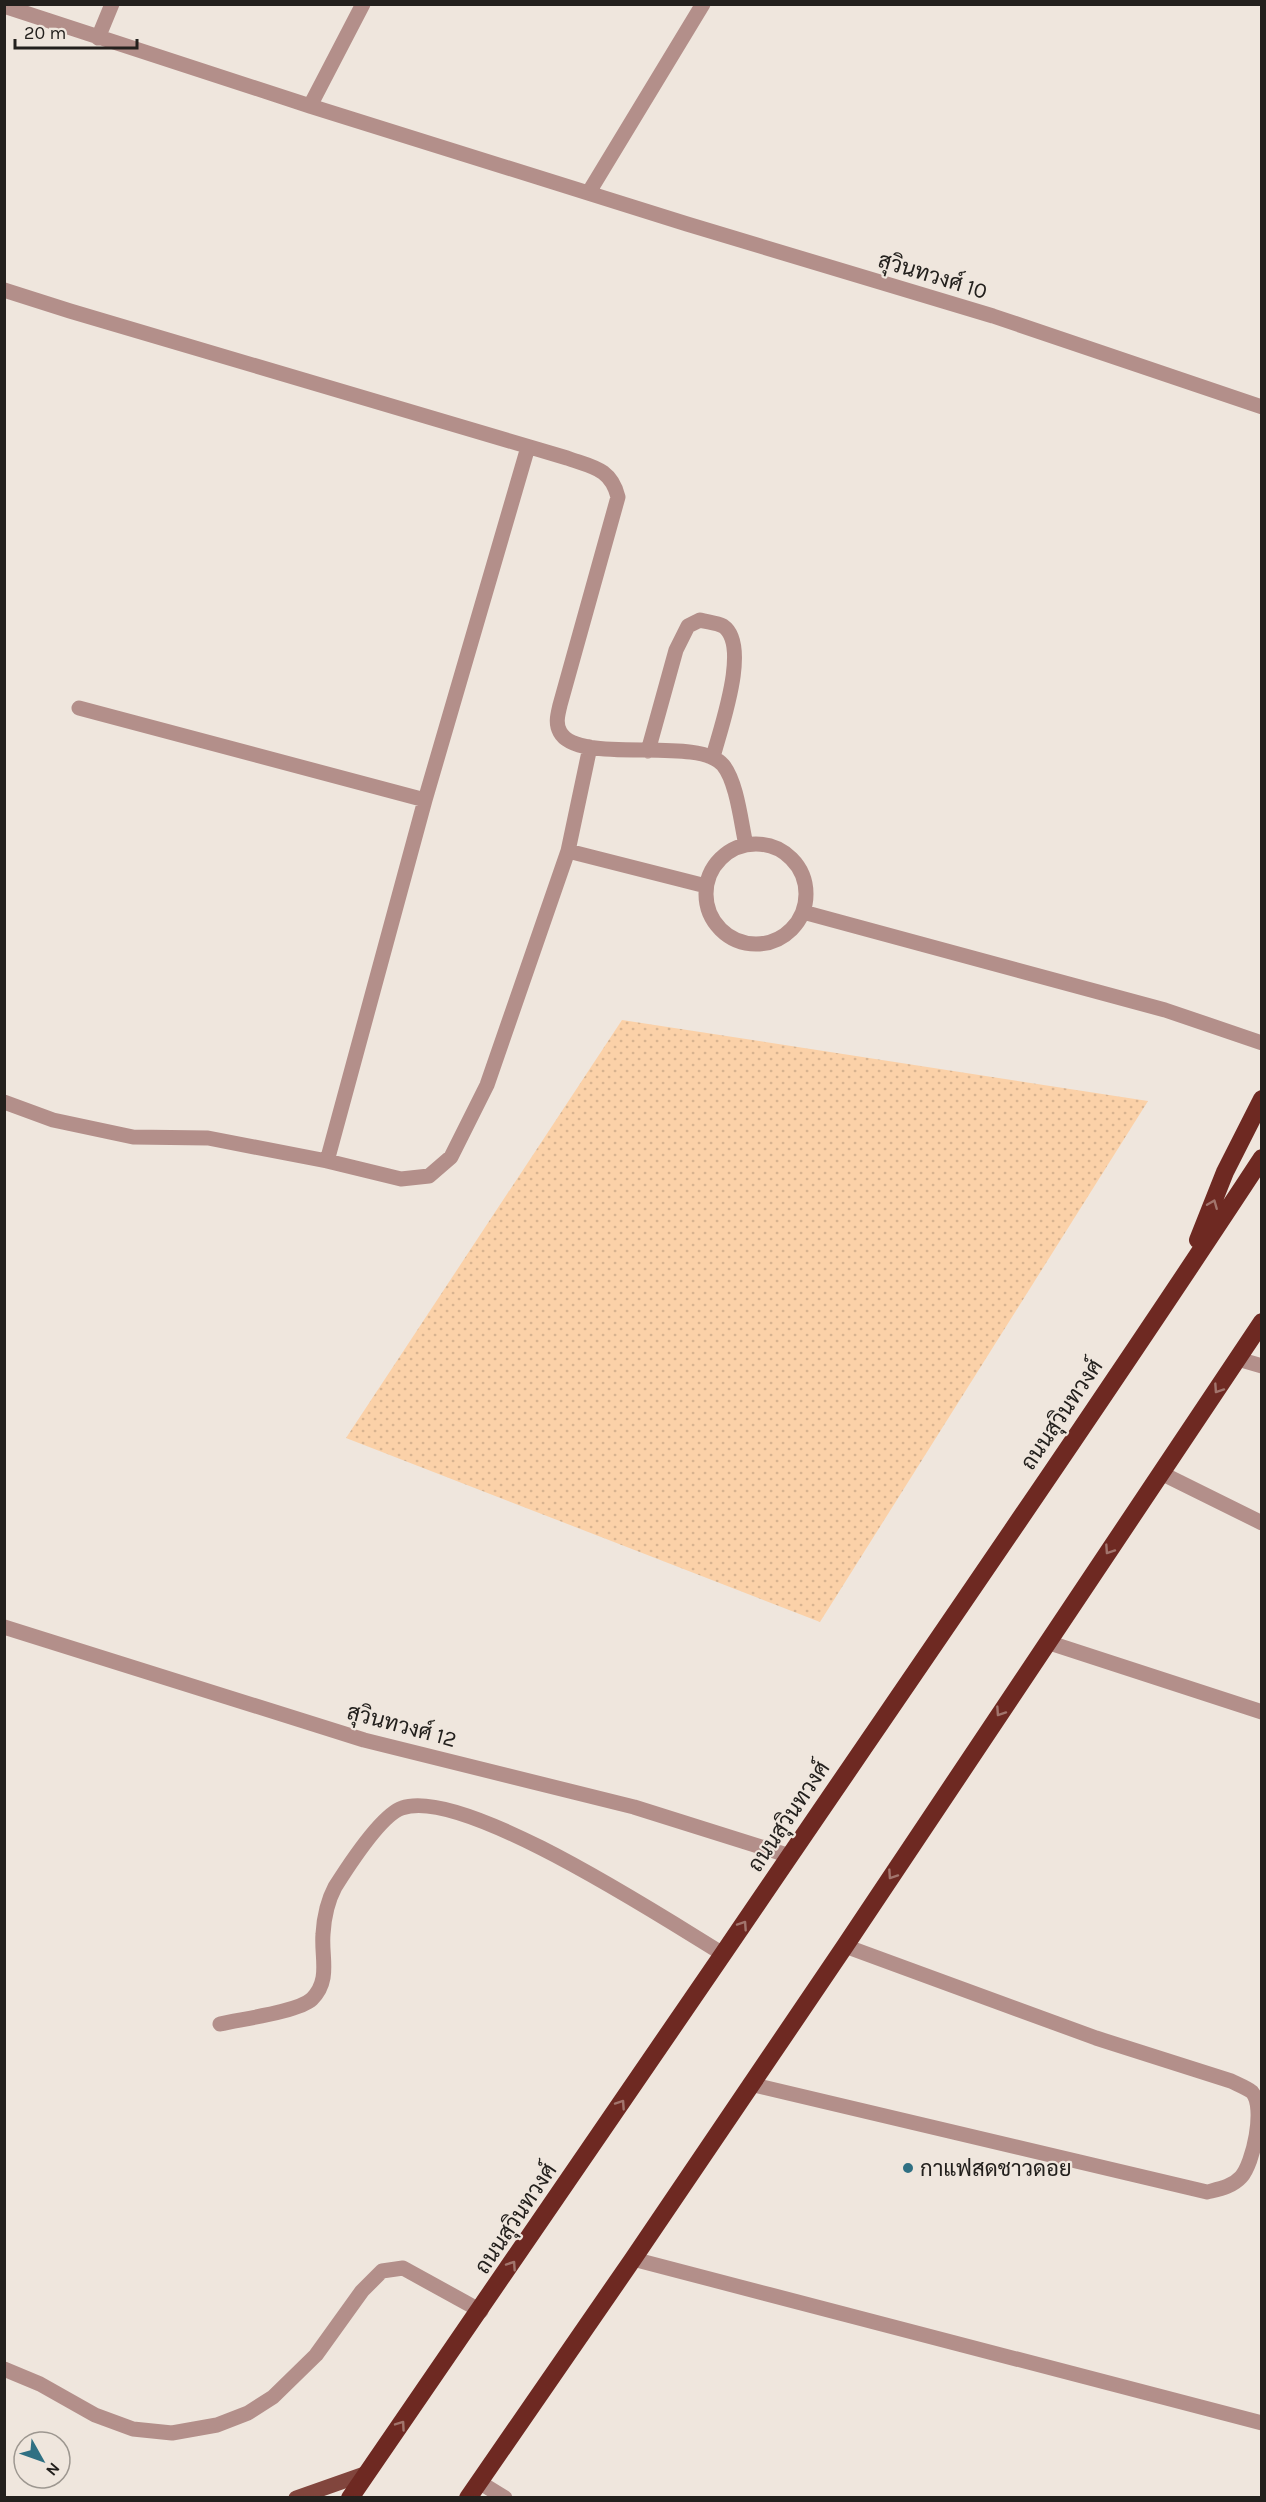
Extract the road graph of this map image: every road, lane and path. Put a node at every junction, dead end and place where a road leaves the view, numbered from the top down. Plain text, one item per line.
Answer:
1 (112, 4) edge
2 (363, 4) edge
3 (703, 4) edge
4 (4, 6) edge
5 (98, 38) junction
6 (310, 106) junction
7 (589, 192) junction
8 (4, 290) edge
9 (1262, 407) edge
10 (528, 447) junction
11 (79, 708) dead end
12 (590, 747) junction
13 (648, 751) junction
14 (713, 757) junction
15 (425, 800) junction
16 (746, 845) junction
17 (568, 851) junction
18 (706, 886) junction
19 (803, 912) junction
20 (1262, 1043) edge
21 (1262, 1099) edge
22 (4, 1102) edge
23 (1262, 1158) edge
24 (327, 1161) junction
25 (1183, 1278) junction
26 (1262, 1322) edge
27 (1238, 1359) junction
28 (1262, 1366) edge
29 (1161, 1473) junction
30 (1262, 1523) edge
31 (4, 1627) edge
32 (1047, 1642) junction
33 (1262, 1712) edge
34 (790, 1856) junction
35 (845, 1946) junction
36 (723, 1953) junction
37 (220, 2024) dead end
38 (750, 2084) junction
39 (1259, 2138) edge
40 (633, 2259) junction
41 (481, 2311) junction
42 (4, 2369) edge
43 (1262, 2423) edge
44 (367, 2473) junction
45 (479, 2482) junction
46 (296, 2498) edge
47 (350, 2498) edge
48 (468, 2498) edge
49 (505, 2498) edge

1 - 5 street
2 - 6 street
3 - 7 street
4 - 5 street, สุวินทวงศ์ 10
5 - 6 street, สุวินทวงศ์ 10
6 - 7 street, สุวินทวงศ์ 10
7 - 9 street, สุวินทวงศ์ 10
8 - 10 street
10 - 12 street
10 - 15 street
11 - 15 street
12 - 13 street
12 - 17 street
13 - 14 street
13 - 14 street
14 - 16 street
15 - 24 street
16 - 18 street
16 - 19 street
17 - 18 street
17 - 24 street
18 - 19 street
19 - 20 street
25 -> 21 highway
22 - 24 street
23 - 25 highway, ถนนสุวินทวงศ์
25 - 34 highway, ถนนสุวินทวงศ์
26 - 27 highway
27 - 28 street
27 -> 29 highway
29 - 30 street
29 -> 32 highway
31 - 34 street, สุวินทวงศ์ 12
32 - 33 street
32 -> 35 highway
36 -> 34 highway, ถนนสุวินทวงศ์
35 - 38 highway
35 - 39 street
36 - 37 street
41 -> 36 highway, ถนนสุวินทวงศ์
38 - 39 street
38 - 40 highway
40 - 43 street
40 - 45 highway
41 - 42 street
44 -> 41 highway, ถนนสุวินทวงศ์
44 - 46 main road
44 - 47 highway, ถนนสุวินทวงศ์
45 - 48 highway
45 - 49 street

